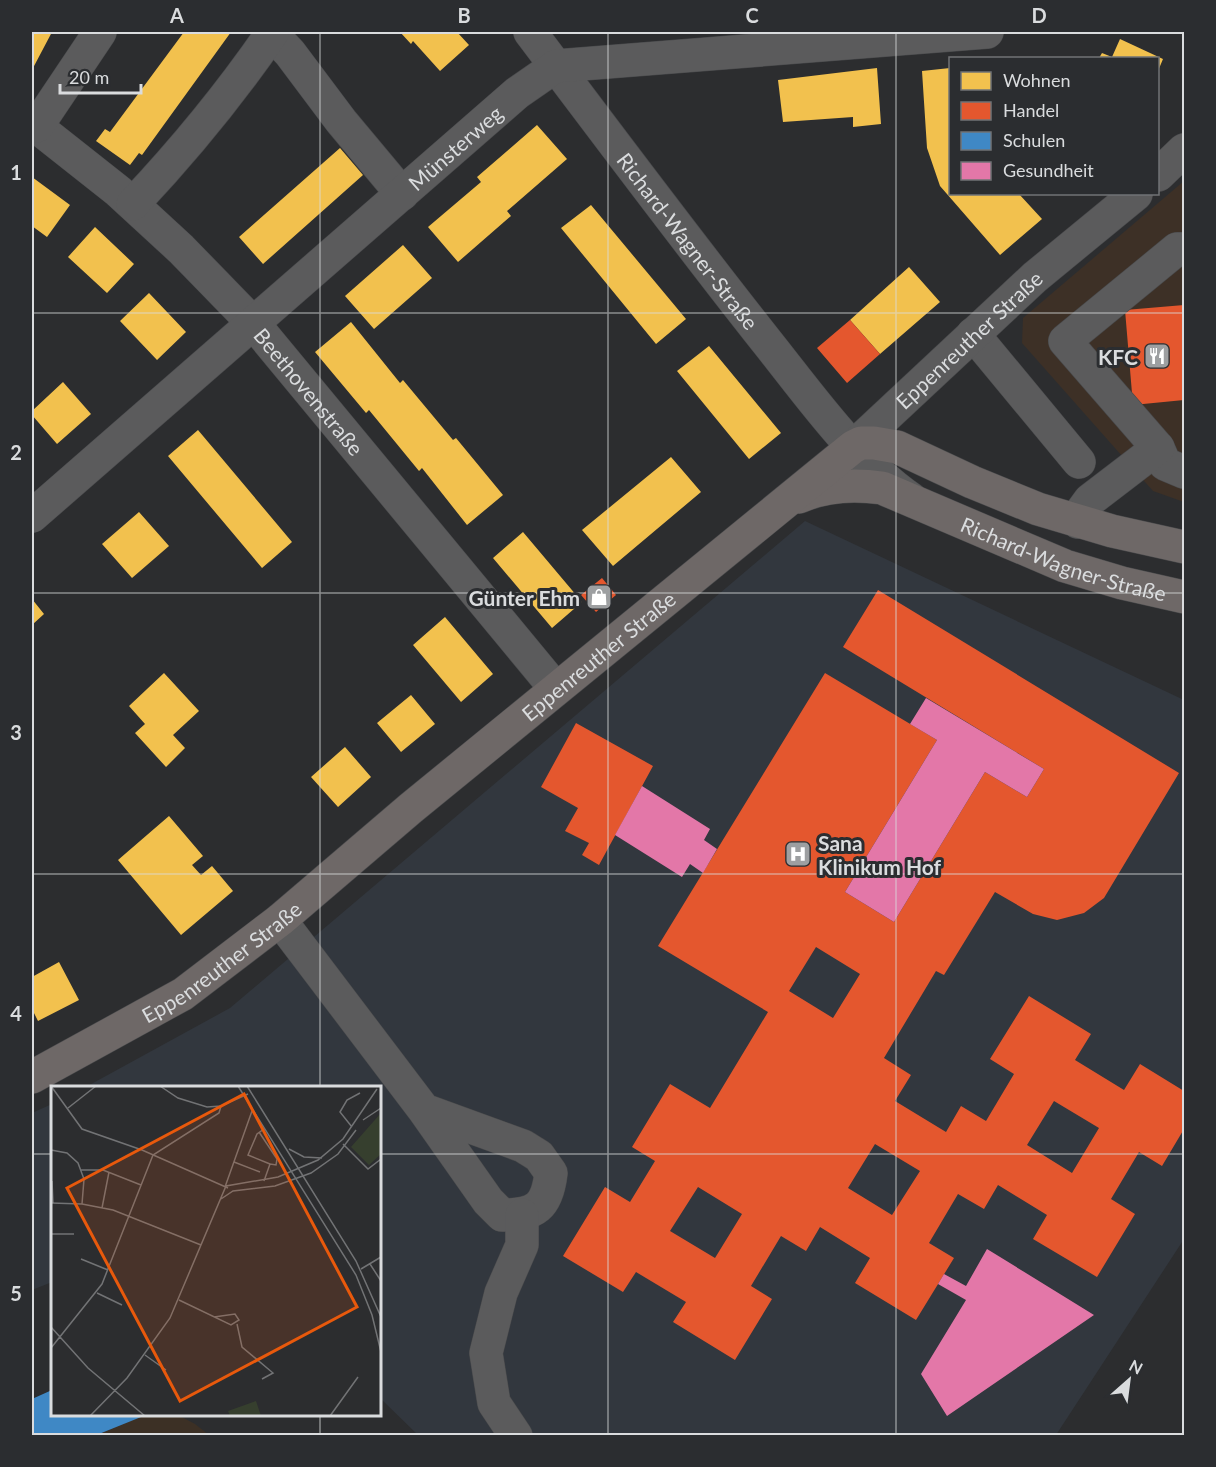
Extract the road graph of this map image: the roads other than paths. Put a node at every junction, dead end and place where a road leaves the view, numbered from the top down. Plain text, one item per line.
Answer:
1 (100, 32) edge
2 (271, 32) edge
3 (530, 32) edge
4 (987, 32) edge
5 (556, 66) junction
6 (34, 124) edge
7 (1185, 150) edge
8 (1159, 174) edge
9 (402, 194) junction
10 (1135, 195) edge
11 (133, 204) junction
12 (1185, 249) edge
13 (254, 324) junction
14 (973, 334) junction
15 (853, 447) junction
16 (1158, 448) junction
17 (1079, 462) dead end
18 (1185, 472) edge
19 (913, 501) junction
20 (779, 507) junction
21 (32, 516) edge
22 (1078, 522) junction
23 (1185, 547) edge
24 (1185, 597) edge
25 (556, 689) junction
26 (280, 920) junction
27 (32, 1077) edge
28 (424, 1110) junction
29 (522, 1215) junction
30 (516, 1436) edge

1 - 6 street
2 - 9 street
2 - 11 street
3 - 5 street, Richard-Wagner-Straße
4 - 5 street
5 - 9 street, Münsterweg
5 - 15 street, Richard-Wagner-Straße
6 - 11 street, Beethovenstraße
7 - 8 street
9 - 13 street, Münsterweg
10 - 14 street, Eppenreuther Straße
11 - 13 street, Beethovenstraße
12 - 16 street
13 - 21 street, Münsterweg
13 - 25 street, Beethovenstraße
14 - 15 street, Eppenreuther Straße
14 - 17 street
15 - 19 street, Richard-Wagner-Straße
15 - 20 main road, Eppenreuther Straße
15 - 22 main road, Richard-Wagner-Straße
16 - 18 street
16 - 22 street
19 - 20 main road, Richard-Wagner-Straße
19 - 24 main road, Richard-Wagner-Straße
20 - 25 main road, Eppenreuther Straße
22 - 23 main road, Richard-Wagner-Straße
25 - 26 main road, Eppenreuther Straße
26 - 27 main road, Eppenreuther Straße
26 - 28 street
28 - 29 street
28 - 29 street
29 - 30 street

